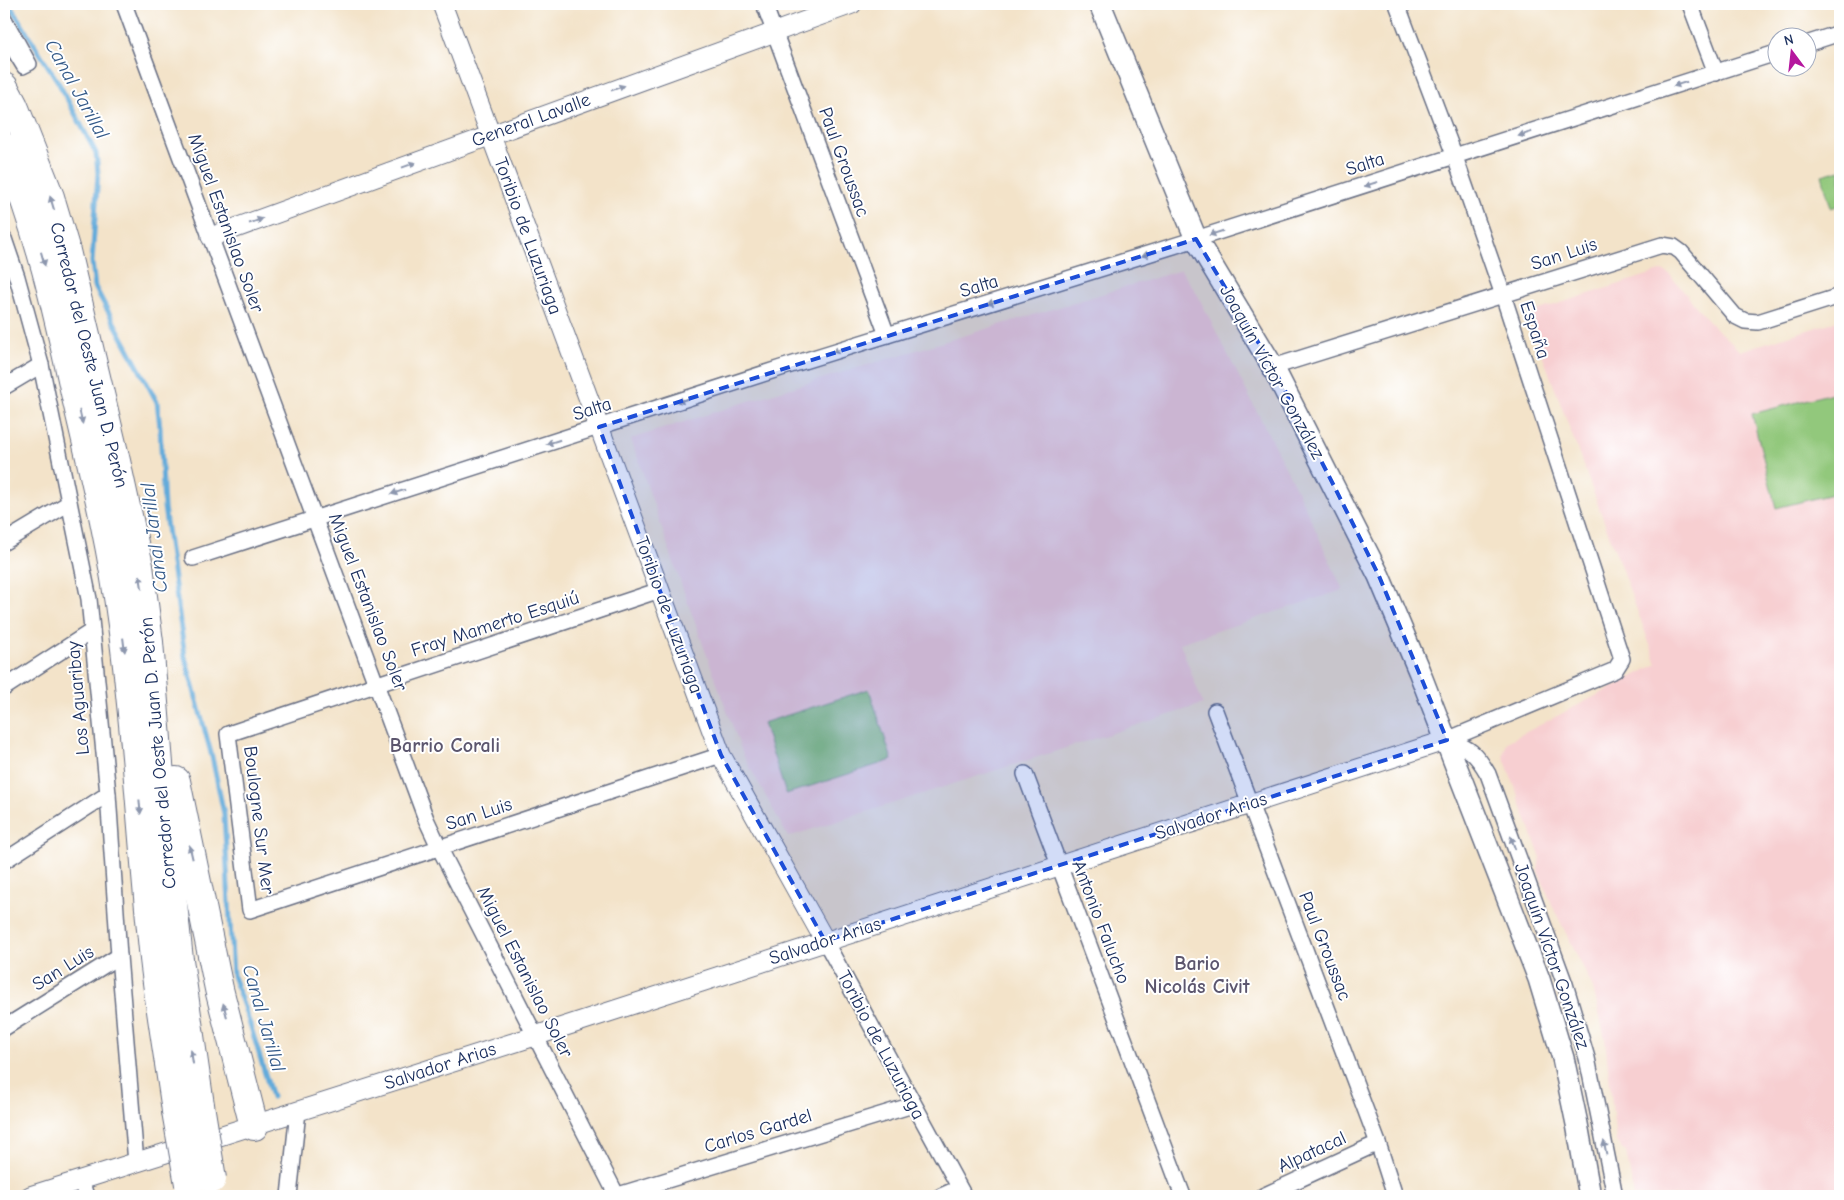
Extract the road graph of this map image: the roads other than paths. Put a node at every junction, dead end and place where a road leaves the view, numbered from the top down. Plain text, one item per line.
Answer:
1 (124, 4) edge
2 (442, 4) edge
3 (764, 4) edge
4 (852, 4) edge
5 (1100, 4) edge
6 (1397, 4) edge
7 (1690, 4) edge
8 (4, 15) edge
9 (774, 31) junction
10 (1840, 33) edge
11 (4, 37) edge
12 (1816, 41) edge
13 (1766, 57) edge
14 (1716, 73) junction
15 (4, 87) edge
16 (490, 135) junction
17 (4, 147) edge
18 (1455, 157) junction
19 (211, 237) junction
20 (4, 239) edge
21 (1196, 239) junction
22 (1503, 295) junction
23 (1840, 296) edge
24 (887, 335) junction
25 (41, 365) junction
26 (1273, 368) junction
27 (4, 388) edge
28 (599, 428) junction
29 (69, 503) junction
30 (315, 519) junction
31 (4, 542) edge
32 (193, 558) dead end
33 (660, 590) junction
34 (92, 631) junction
35 (149, 642) junction
36 (1615, 670) joint
37 (377, 684) junction
38 (4, 688) edge
39 (1215, 710) dead end
40 (228, 734) joint
41 (1447, 740) junction
42 (721, 755) junction
43 (1025, 774) dead end
44 (108, 794) junction
45 (1249, 804) junction
46 (440, 849) junction
47 (4, 860) edge
48 (1059, 866) junction
49 (250, 910) joint
50 (825, 941) junction
51 (119, 956) junction
52 (4, 1028) edge
53 (535, 1036) junction
54 (913, 1105) junction
55 (188, 1108) junction
56 (298, 1111) junction
57 (254, 1126) junction
58 (1378, 1144) junction
59 (136, 1163) junction
60 (84, 1188) edge
61 (202, 1189) edge
62 (961, 1192) edge
63 (30, 1196) edge
64 (290, 1196) edge
65 (616, 1196) edge
66 (940, 1196) edge
67 (1183, 1196) edge
68 (1263, 1196) edge
69 (1395, 1196) edge
70 (1590, 1196) edge
71 (1614, 1196) edge

1 - 19 street, Miguel Estanislao Soler
2 - 16 street, Toribio de Luzuriaga
3 - 9 street, Paul Groussac
4 - 9 street, General Lavalle
5 - 21 main road, Joaquín Víctor González
6 - 18 street, España
7 - 14 street
8 - 11 street
16 -> 9 street, General Lavalle
9 - 24 street, Paul Groussac
10 - 12 street
13 - 14 street, Salta
14 -> 18 street, Salta
35 -> 15 highway, Corredor del Oeste Juan D. Perón
19 -> 16 street, General Lavalle
16 - 28 street, Toribio de Luzuriaga
17 -> 55 highway, Corredor del Oeste Juan D. Perón
18 -> 21 street, Salta
18 - 22 street, España
19 - 30 street, Miguel Estanislao Soler
20 - 25 street, Los Aguaribay
21 -> 24 street, Salta
21 - 26 main road, Joaquín Víctor González
22 - 23 street, San Luis
22 - 26 street, San Luis
22 - 36 street, España
24 -> 28 street, Salta
25 - 27 street
25 - 29 street, Los Aguaribay
26 - 41 main road, Joaquín Víctor González
28 -> 30 street, Salta
28 - 33 street, Toribio de Luzuriaga
29 - 31 street
29 - 34 street, Los Aguaribay
30 - 32 street, Salta
30 - 37 street, Miguel Estanislao Soler
33 - 37 street, Fray Mamerto Esquiú
33 - 42 street, Toribio de Luzuriaga
34 - 38 street
34 - 44 street, Los Aguaribay
55 -> 35 highway, Corredor del Oeste Juan D. Perón
57 -> 35 highway
36 - 41 street, Salvador Arias
37 - 40 street, Fray Mamerto Esquiú
37 - 46 street, Miguel Estanislao Soler
39 - 45 street, Paul Groussac
40 - 49 street, Boulogne Sur Mer
41 - 45 street, Salvador Arias
41 - 70 main road, Joaquín Víctor González
71 -> 41 street, Joaquín Víctor González
42 - 46 street, San Luis
42 - 50 street, Toribio de Luzuriaga
43 - 48 street, Antonio Falucho
44 - 47 street
44 - 51 street, Los Aguaribay
45 - 48 street, Salvador Arias
45 - 58 street, Paul Groussac
46 - 49 street, San Luis
46 - 53 street, Miguel Estanislao Soler
48 - 50 street, Salvador Arias
48 - 67 street, Antonio Falucho
50 - 53 street, Salvador Arias
50 - 54 street, Toribio de Luzuriaga
51 - 52 street, San Luis
51 - 59 street, Los Aguaribay
53 - 56 street, Salvador Arias
53 - 65 street, Miguel Estanislao Soler
54 - 62 street, Toribio de Luzuriaga
54 - 65 street, Carlos Gardel
55 - 61 highway, Corredor del Oeste Juan D. Perón, bridge
56 - 57 street, Salvador Arias
56 - 64 street
57 - 59 street, Salvador Arias
58 - 68 street, Alpatacal
58 - 69 street, Paul Groussac
59 - 60 street, Salvador Arias
60 - 63 street, Salvador Arias
62 - 66 street

